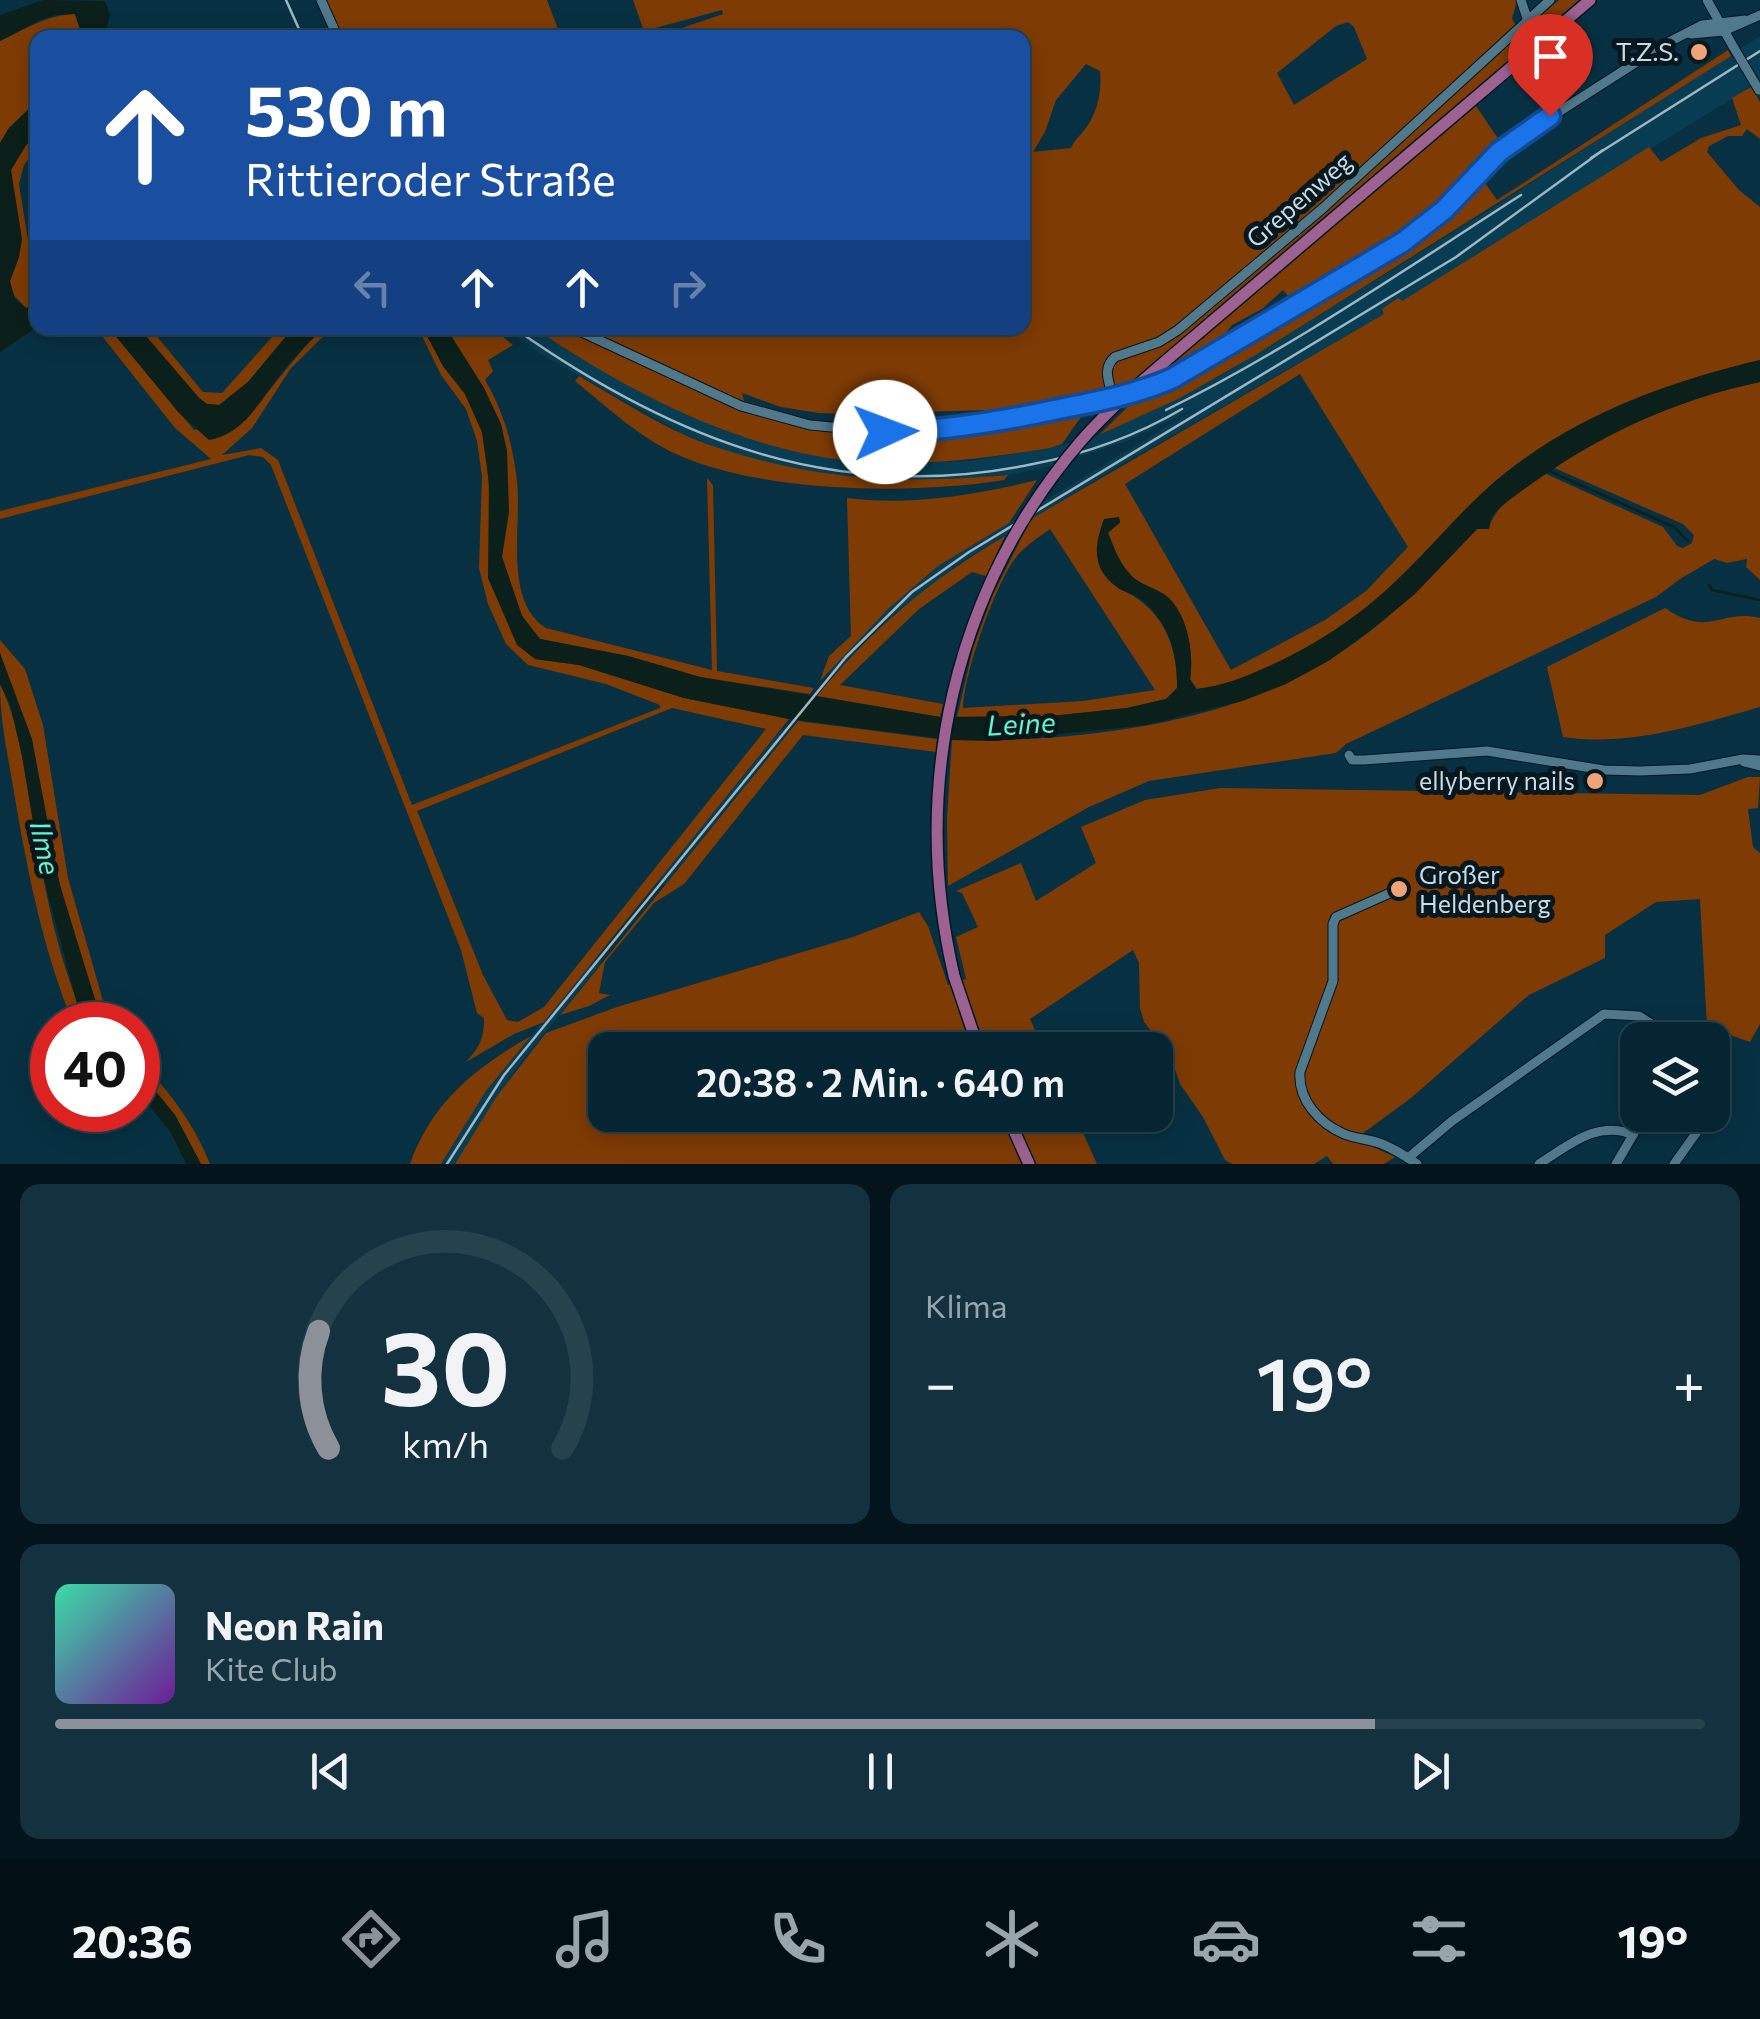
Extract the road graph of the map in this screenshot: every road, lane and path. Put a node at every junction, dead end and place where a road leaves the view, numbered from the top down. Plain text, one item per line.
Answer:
1 (321, 0) edge
2 (1521, 0) edge
3 (1550, 0) edge
4 (1590, 0) edge
5 (1708, 0) edge
6 (1760, 16) edge
7 (1527, 18) junction
8 (1722, 26) junction
9 (334, 30) edge
10 (1760, 91) edge
11 (588, 335) edge
12 (1112, 399) junction
13 (1349, 755) dead end
14 (1760, 763) edge
15 (1390, 893) dead end
16 (1648, 1022) edge
17 (973, 1032) edge
18 (1015, 1132) edge
19 (1697, 1132) edge
20 (1633, 1134) joint
21 (1409, 1159) edge
22 (1029, 1164) edge
23 (1391, 1164) edge
24 (1539, 1164) edge
25 (1616, 1164) edge
26 (1674, 1164) edge

1 - 9 street
2 - 7 street
3 - 7 street, Grepenweg
4 - 17 main road, bridge
5 - 8 street
6 - 8 street
7 - 12 street, Grepenweg
8 - 10 street, bridge
8 - 12 street
11 - 12 street
13 - 14 street
15 - 21 street
16 - 21 street
18 - 22 main road
19 - 26 street
20 - 24 street
20 - 25 street
21 - 23 street

